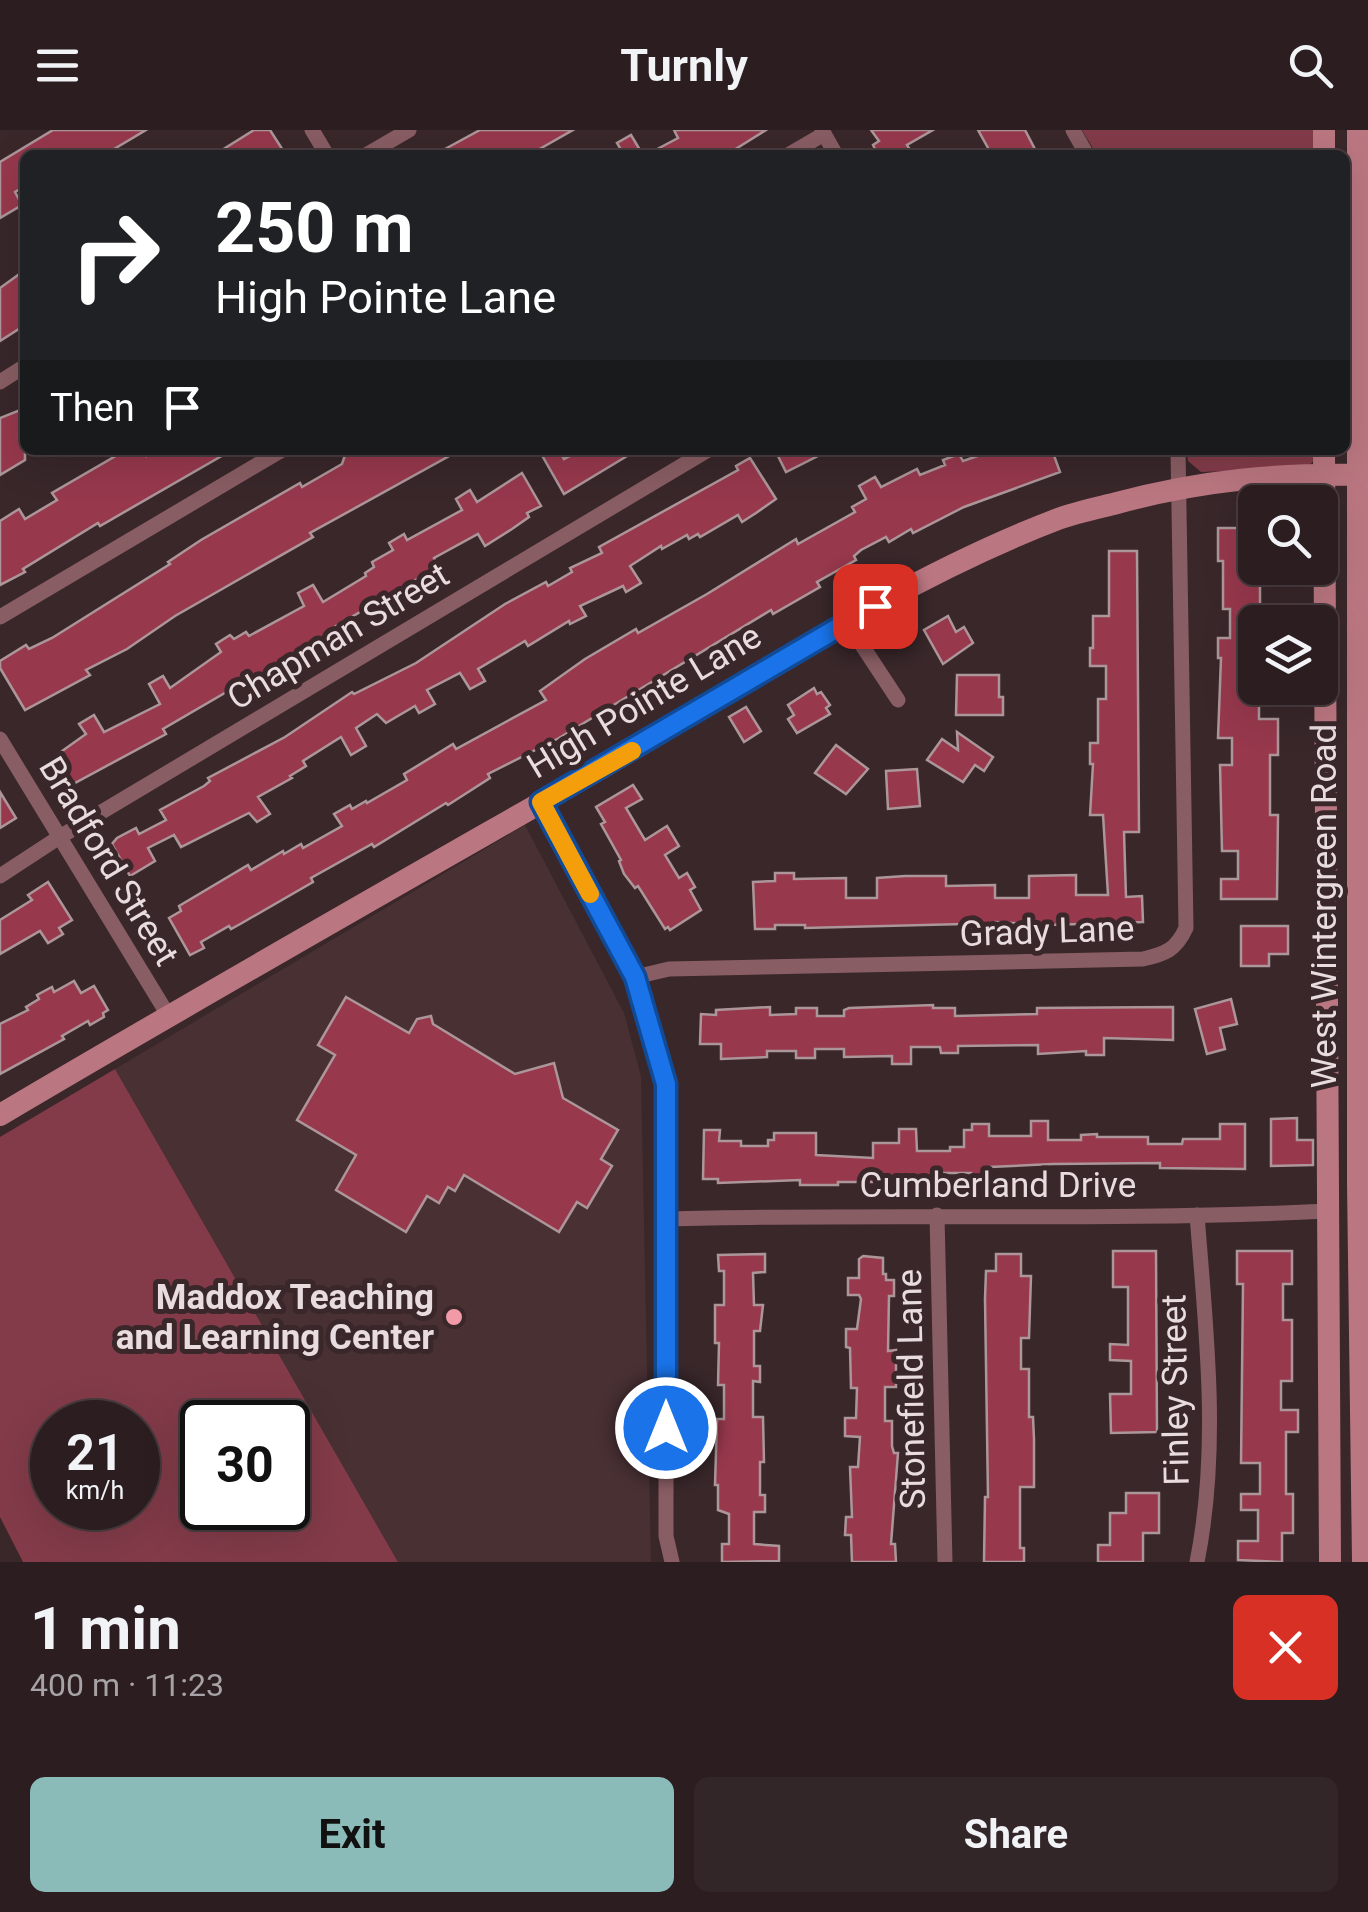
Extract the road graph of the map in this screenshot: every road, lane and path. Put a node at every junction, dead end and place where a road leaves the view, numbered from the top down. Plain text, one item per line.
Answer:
1 (409, 130) edge
2 (1358, 130) edge
3 (823, 132) edge
4 (375, 150) edge
5 (796, 150) edge
6 (274, 455) edge
7 (700, 455) edge
8 (1178, 455) edge
9 (1324, 455) edge
10 (1324, 474) junction
11 (1364, 475) edge
12 (1178, 486) junction
13 (0, 617) edge
14 (846, 621) junction
15 (898, 700) dead end
16 (0, 739) edge
17 (541, 802) junction
18 (58, 838) junction
19 (0, 876) edge
20 (635, 977) junction
21 (168, 1015) junction
22 (0, 1116) edge
23 (1363, 1182) edge
24 (1328, 1211) junction
25 (938, 1215) junction
26 (1197, 1215) junction
27 (667, 1219) junction
28 (672, 1562) edge
29 (945, 1562) edge
30 (1197, 1562) edge
31 (1330, 1562) edge
32 (1363, 1562) edge

1 - 4 street
2 - 11 street, West Wintergreen Road
3 - 5 street
6 - 13 street
7 - 18 street, Chapman Street
8 - 12 street
9 - 10 street, West Wintergreen Road
10 - 11 street, High Pointe Lane
10 - 12 street, High Pointe Lane
10 - 24 street, West Wintergreen Road
11 - 23 street, West Wintergreen Road
12 - 14 street, High Pointe Lane
12 - 20 street, Grady Lane
14 - 15 street
14 - 17 street, High Pointe Lane
16 - 18 street, Bradford Street
17 - 20 street
17 - 21 street, High Pointe Lane
18 - 19 street, Chapman Street
18 - 21 street, Bradford Street
20 - 27 street
21 - 22 street, High Pointe Lane
23 - 32 street, West Wintergreen Road
24 - 26 street, Cumberland Drive
24 - 31 street, West Wintergreen Road
25 - 26 street, Cumberland Drive
25 - 27 street, Cumberland Drive
25 - 29 street, Stonefield Lane
26 - 30 street, Finley Street
27 - 28 street

